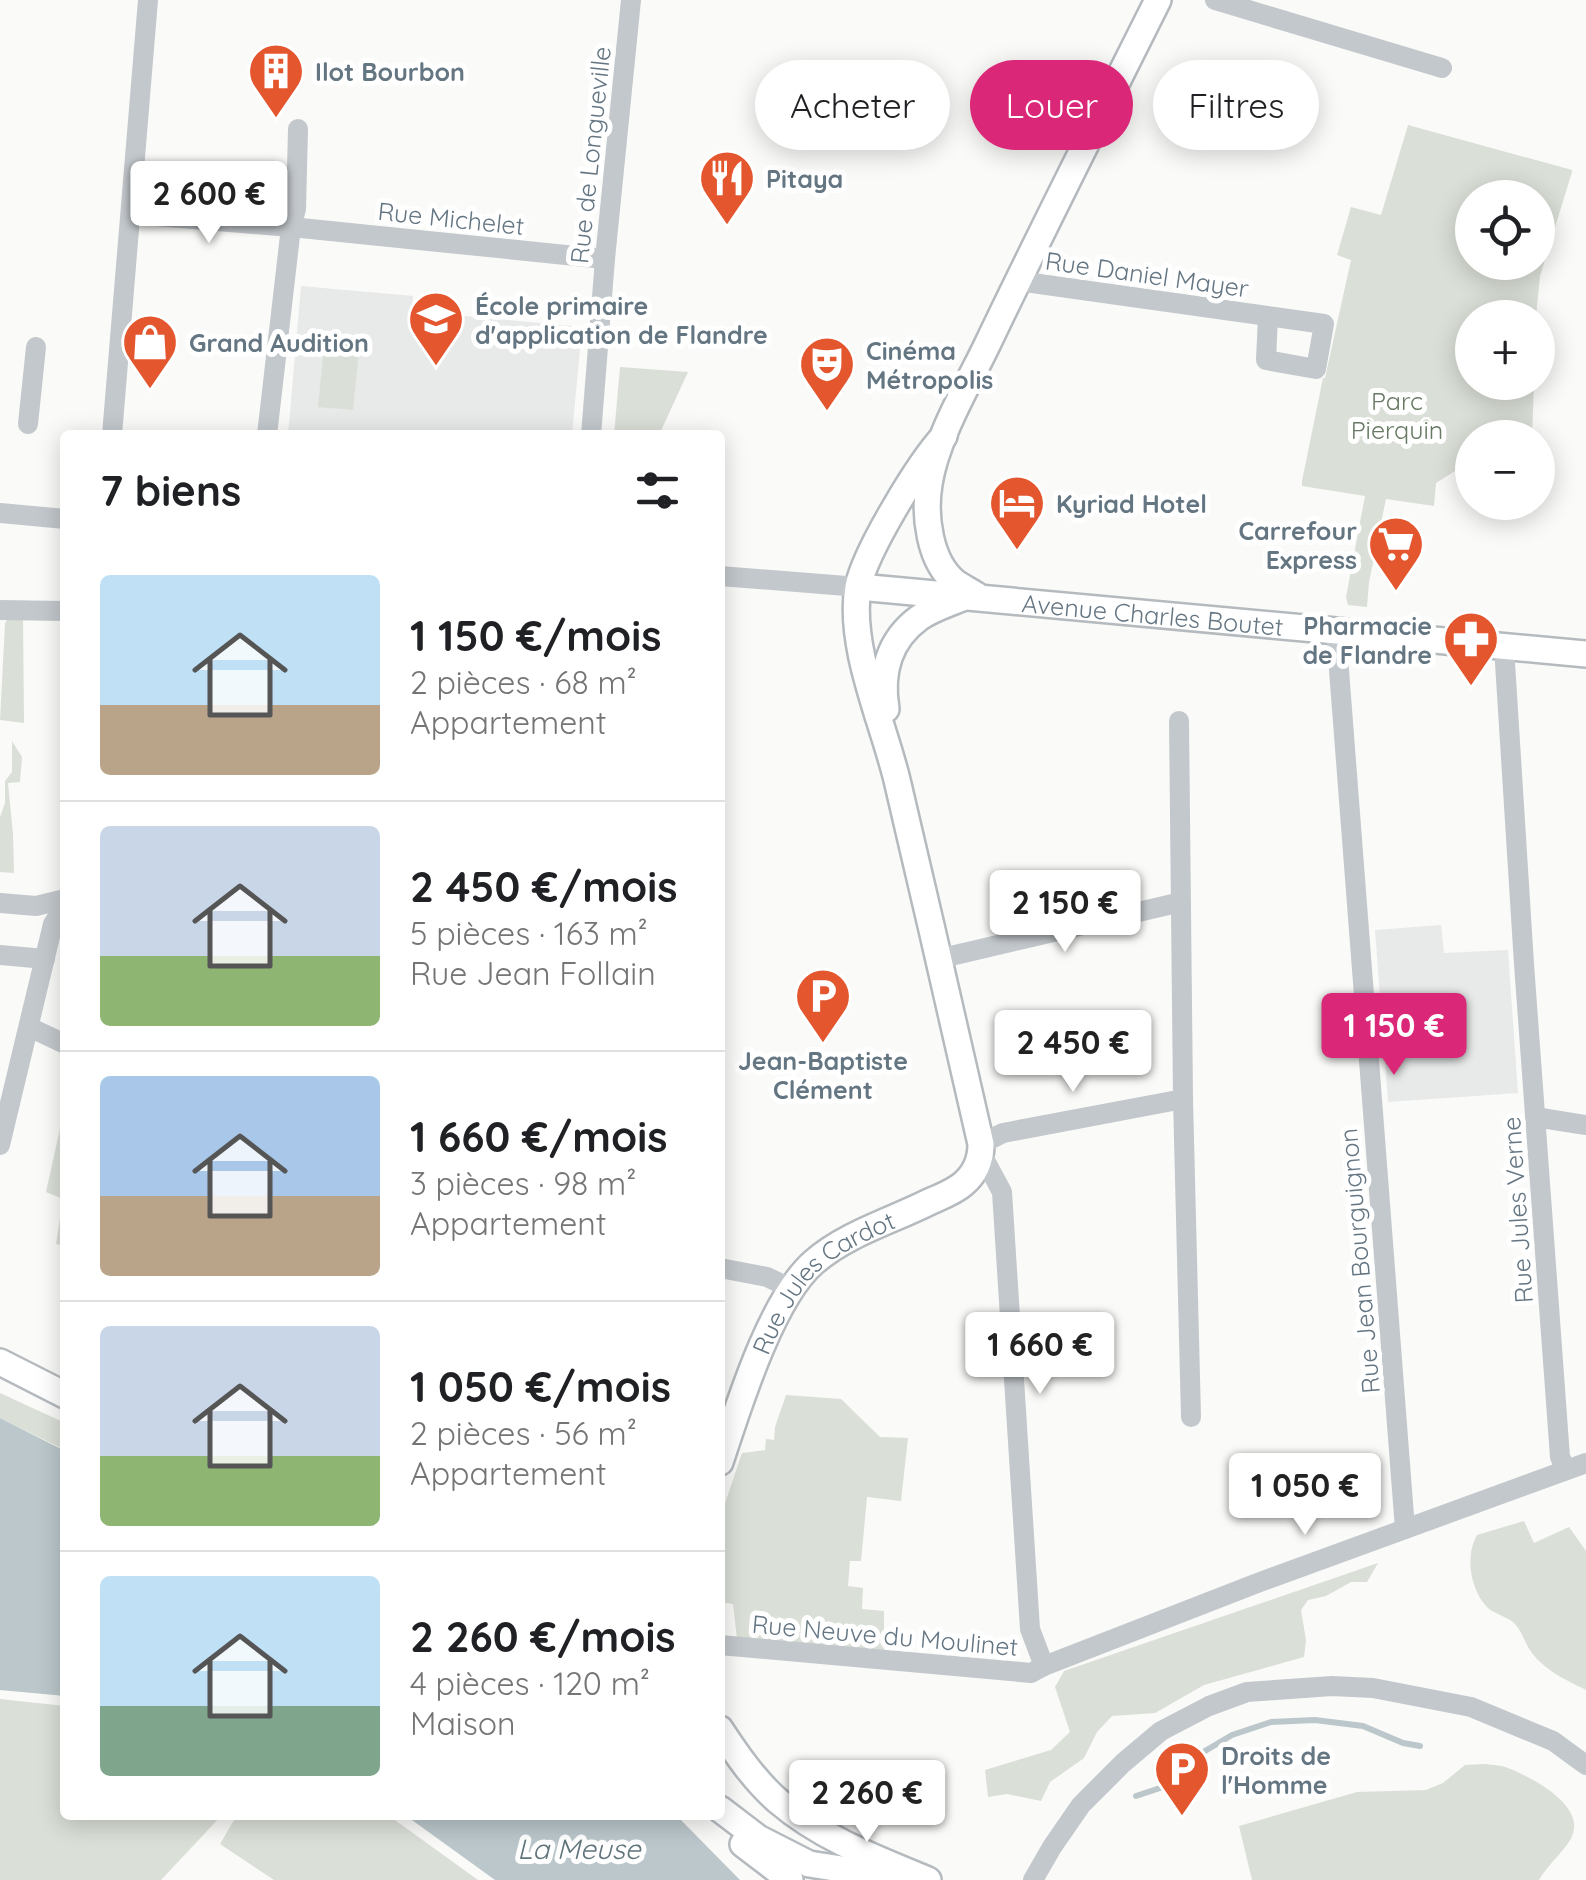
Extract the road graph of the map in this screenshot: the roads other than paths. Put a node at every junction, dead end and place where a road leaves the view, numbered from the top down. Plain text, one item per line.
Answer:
1 (148, 0) edge
2 (631, 0) edge
3 (1158, 0) edge
4 (1215, 0) edge
5 (1442, 68) dead end
6 (298, 128) dead end
7 (130, 214) junction
8 (292, 227) junction
9 (604, 259) junction
10 (1018, 280) junction
11 (1268, 316) dead end
12 (36, 347) dead end
13 (28, 424) dead end
14 (112, 430) edge
15 (268, 430) edge
16 (591, 430) edge
17 (944, 436) junction
18 (0, 513) edge
19 (60, 519) edge
20 (725, 576) edge
21 (858, 587) junction
22 (973, 596) junction
23 (0, 610) edge
24 (60, 611) edge
25 (1336, 631) junction
26 (1504, 646) junction
27 (1586, 654) edge
28 (1179, 720) dead end
29 (896, 775) junction
30 (1180, 902) junction
31 (0, 903) edge
32 (60, 903) edge
33 (60, 911) edge
34 (0, 955) edge
35 (45, 959) junction
36 (938, 959) junction
37 (29, 1028) junction
38 (60, 1042) edge
39 (1182, 1099) junction
40 (1535, 1116) junction
41 (1586, 1125) edge
42 (0, 1145) edge
43 (981, 1148) junction
44 (725, 1269) edge
45 (792, 1290) junction
46 (0, 1362) edge
47 (60, 1392) edge
48 (1191, 1416) dead end
49 (725, 1447) edge
50 (1576, 1466) edge
51 (1405, 1528) junction
52 (725, 1645) edge
53 (1044, 1666) junction
54 (725, 1736) edge
55 (1586, 1764) edge
56 (778, 1800) junction
57 (725, 1813) edge
58 (714, 1820) edge
59 (805, 1875) edge
60 (914, 1880) edge
61 (928, 1880) edge
62 (1033, 1880) edge

1 - 7 street
2 - 9 street, Rue de Longueville
3 - 10 main road
4 - 5 street
6 - 8 street
7 - 8 street, Rue Michelet
7 - 14 street
8 - 9 street, Rue Michelet
8 - 15 street
9 - 16 street, Rue de Longueville
10 - 11 street, Rue Daniel Mayer
10 - 17 main road
12 - 13 street
17 - 21 main road
17 - 22 main road
18 - 19 street
20 - 21 street, Avenue Charles Boutet
21 - 22 main road, Avenue Charles Boutet
21 - 29 main road
22 - 25 main road, Avenue Charles Boutet
22 - 29 main road
23 - 24 street
25 - 26 main road, Avenue Charles Boutet
25 - 51 street, Rue Jean Bourguignon
26 - 27 main road, Avenue Charles Boutet
26 - 40 street, Rue Jules Verne
28 - 30 street
29 - 36 main road
30 - 36 street
30 - 39 street
31 - 32 street
33 - 35 street
34 - 35 street
35 - 37 street
36 - 43 main road
37 - 38 street
37 - 42 street
39 - 43 street
39 - 48 street
40 - 41 street
40 - 50 street, Rue Jules Verne
43 - 45 main road, Rue Jules Cardot
43 - 53 street
44 - 45 street
45 - 49 main road, Rue Jules Cardot
46 - 47 main road
50 - 51 street, Rue Neuve du Moulinet
51 - 53 street, Rue Neuve du Moulinet
52 - 53 street, Rue Neuve du Moulinet
54 - 56 main road
55 - 62 street
56 - 59 main road
56 - 61 main road
57 - 59 main road
58 - 59 main road
59 - 60 main road

